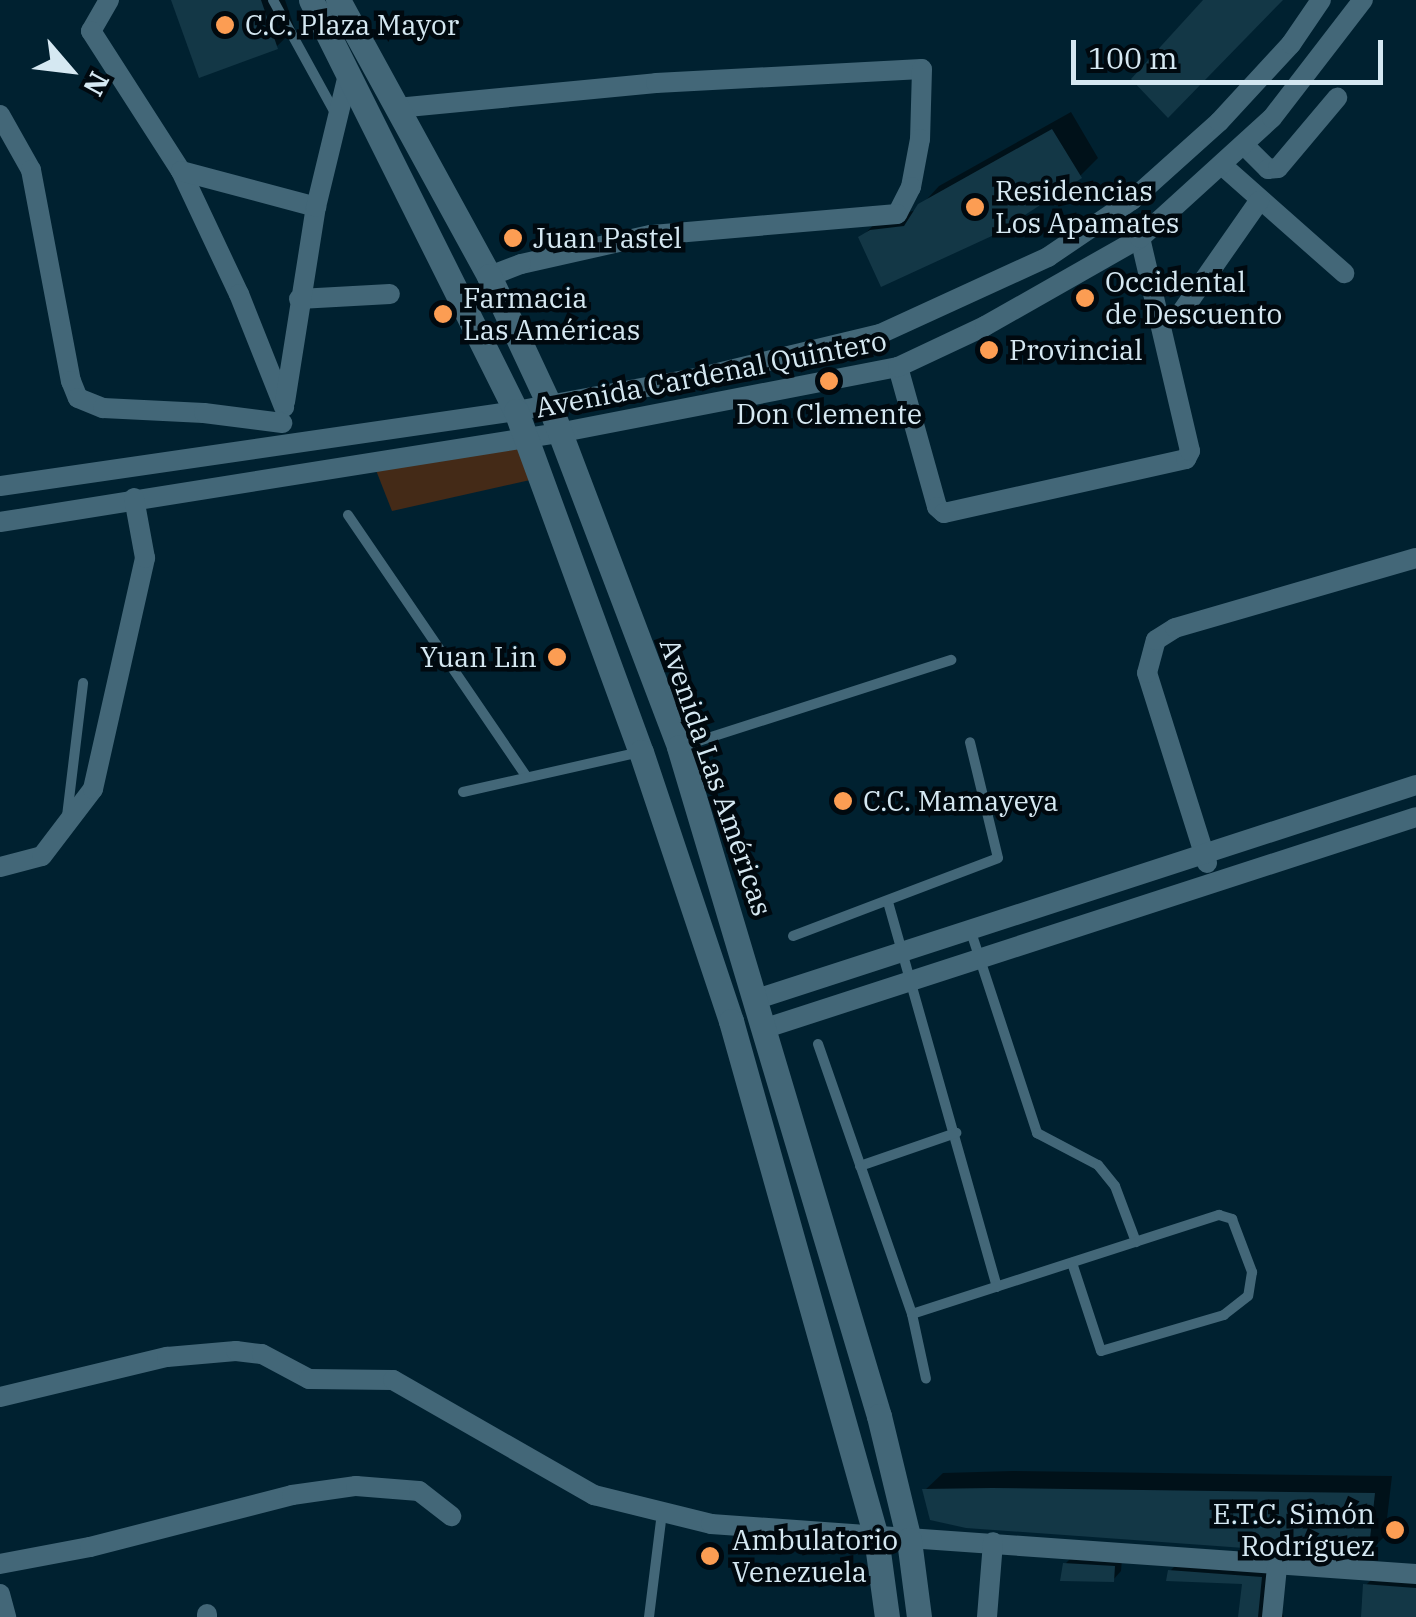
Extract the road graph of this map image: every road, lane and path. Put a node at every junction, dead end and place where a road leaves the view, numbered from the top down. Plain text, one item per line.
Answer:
1 (110, 0) edge
2 (273, 0) edge
3 (311, 0) edge
4 (338, 0) edge
5 (1321, 0) edge
6 (1363, 0) edge
7 (348, 75) junction
8 (1337, 98) dead end
9 (398, 108) junction
10 (0, 115) edge
11 (337, 116) junction
12 (1244, 146) junction
13 (1222, 166) junction
14 (181, 171) junction
15 (1259, 201) junction
16 (316, 206) junction
17 (1140, 238) junction
18 (1344, 273) dead end
19 (489, 276) junction
20 (390, 294) dead end
21 (299, 300) junction
22 (1183, 310) dead end
23 (898, 367) junction
24 (549, 404) junction
25 (516, 411) junction
26 (283, 415) junction
27 (558, 433) junction
28 (526, 439) junction
29 (280, 445) junction
30 (0, 486) edge
31 (134, 498) junction
32 (348, 515) dead end
33 (0, 522) edge
34 (1416, 558) edge
35 (950, 660) dead end
36 (83, 682) dead end
37 (970, 742) dead end
38 (679, 747) junction
39 (641, 752) junction
40 (526, 776) junction
41 (1416, 785) edge
42 (462, 792) dead end
43 (1416, 817) edge
44 (66, 826) junction
45 (1204, 852) junction
46 (0, 867) edge
47 (1213, 882) junction
48 (888, 902) junction
49 (972, 932) junction
50 (793, 936) dead end
51 (902, 954) junction
52 (981, 962) junction
53 (911, 982) junction
54 (757, 999) junction
55 (766, 1028) junction
56 (818, 1044) dead end
57 (956, 1133) junction
58 (860, 1166) junction
59 (1136, 1242) junction
60 (1072, 1263) junction
61 (997, 1287) junction
62 (912, 1314) junction
63 (926, 1379) dead end
64 (0, 1397) edge
65 (662, 1513) junction
66 (451, 1516) dead end
67 (876, 1537) junction
68 (908, 1540) junction
69 (993, 1542) junction
70 (0, 1564) edge
71 (1277, 1567) junction
72 (1416, 1574) edge
73 (0, 1594) edge
74 (6, 1617) edge
75 (649, 1617) edge
76 (887, 1617) edge
77 (919, 1617) edge
78 (987, 1617) edge
79 (1272, 1617) edge

1 - 14 street
2 - 11 lane
3 - 7 street
4 - 9 street, Avenida Las Américas
5 - 24 street, Avenida Cardenal Quintero
6 - 12 street, Avenida Cardenal Quintero
7 - 11 street
7 - 25 street
8 - 12 street
9 - 19 street, Avenida Las Américas
9 - 19 street
10 - 26 street
11 - 16 street
12 - 13 street, Avenida Cardenal Quintero
13 - 15 street
13 - 17 street, Avenida Cardenal Quintero
14 - 16 street
14 - 26 street
15 - 18 street
15 - 22 street
16 - 21 street
17 - 23 street, Avenida Cardenal Quintero
17 - 23 street
19 - 24 street, Avenida Las Américas
20 - 21 street
21 - 26 street
23 - 27 street, Avenida Cardenal Quintero
24 - 25 street, Avenida Cardenal Quintero
24 - 27 street, Avenida Las Américas
25 - 28 street
25 - 29 street, Avenida Cardenal Quintero
26 - 29 street
27 - 28 street, Avenida Cardenal Quintero
27 - 38 street, Avenida Las Américas
28 - 31 street, Avenida Cardenal Quintero
28 - 39 street
29 - 30 street, Avenida Cardenal Quintero
31 - 33 street, Avenida Cardenal Quintero
31 - 44 street
32 - 40 lane
34 - 45 street
35 - 38 lane
36 - 44 lane
37 - 48 lane
38 - 54 street, Avenida Las Américas
39 - 40 lane
39 - 67 street
40 - 42 lane
41 - 45 street
43 - 47 street
44 - 46 street
45 - 47 street
45 - 49 street
47 - 52 street
48 - 50 lane
48 - 51 lane
49 - 51 street
49 - 52 lane
51 - 53 lane
51 - 54 street
52 - 53 street
52 - 59 lane
53 - 55 street
53 - 57 lane
54 - 55 street, Avenida Las Américas
55 - 68 street, Avenida Las Américas
56 - 58 lane
57 - 58 lane
57 - 61 lane
58 - 62 lane
59 - 60 lane
59 - 60 lane
60 - 61 lane
61 - 62 lane
62 - 63 lane
64 - 65 street
65 - 67 street
65 - 75 lane
66 - 70 street
67 - 68 street
67 - 76 street
68 - 69 street
68 - 77 street, Avenida Las Américas
69 - 71 street
69 - 78 street
71 - 72 street
71 - 79 street
73 - 74 street

